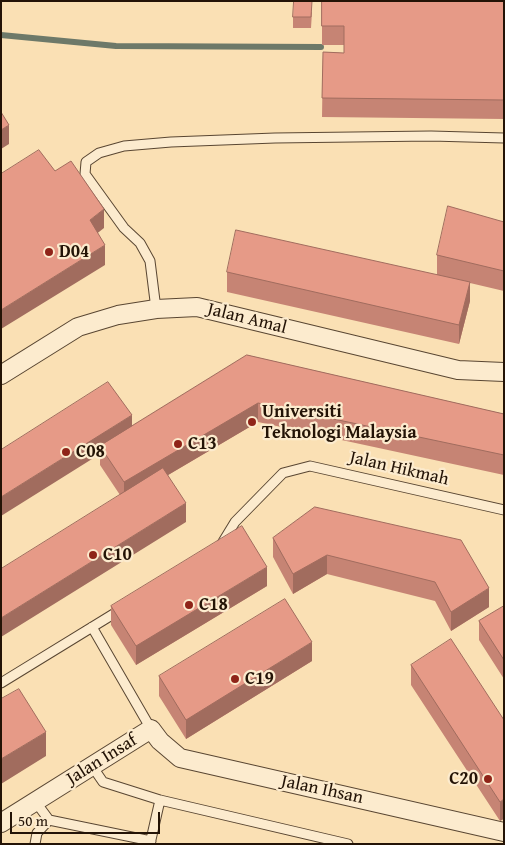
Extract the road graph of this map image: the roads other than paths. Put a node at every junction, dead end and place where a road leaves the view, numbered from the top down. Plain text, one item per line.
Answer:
1 (504, 138) edge
2 (156, 308) junction
3 (504, 372) edge
4 (1, 375) edge
5 (504, 510) edge
6 (211, 554) edge
7 (126, 606) edge
8 (92, 627) junction
9 (1, 682) edge
10 (151, 729) junction
11 (92, 766) junction
12 (160, 800) junction
13 (35, 802) junction
14 (49, 820) junction
15 (1, 823) edge
16 (499, 834) edge
17 (151, 843) edge
18 (35, 844) edge
19 (348, 844) edge

1 - 2 lane
2 - 3 street, Jalan Amal
2 - 4 street, Jalan Amal
5 - 6 lane, Jalan Hikmah
7 - 8 lane
8 - 9 lane
8 - 10 lane
10 - 11 street, Jalan Insaf
10 - 16 street, Jalan Ihsan
11 - 12 lane
11 - 13 street, Jalan Insaf
12 - 17 lane
12 - 19 lane
13 - 14 lane
13 - 15 street, Jalan Insaf
14 - 17 lane
14 - 18 lane

